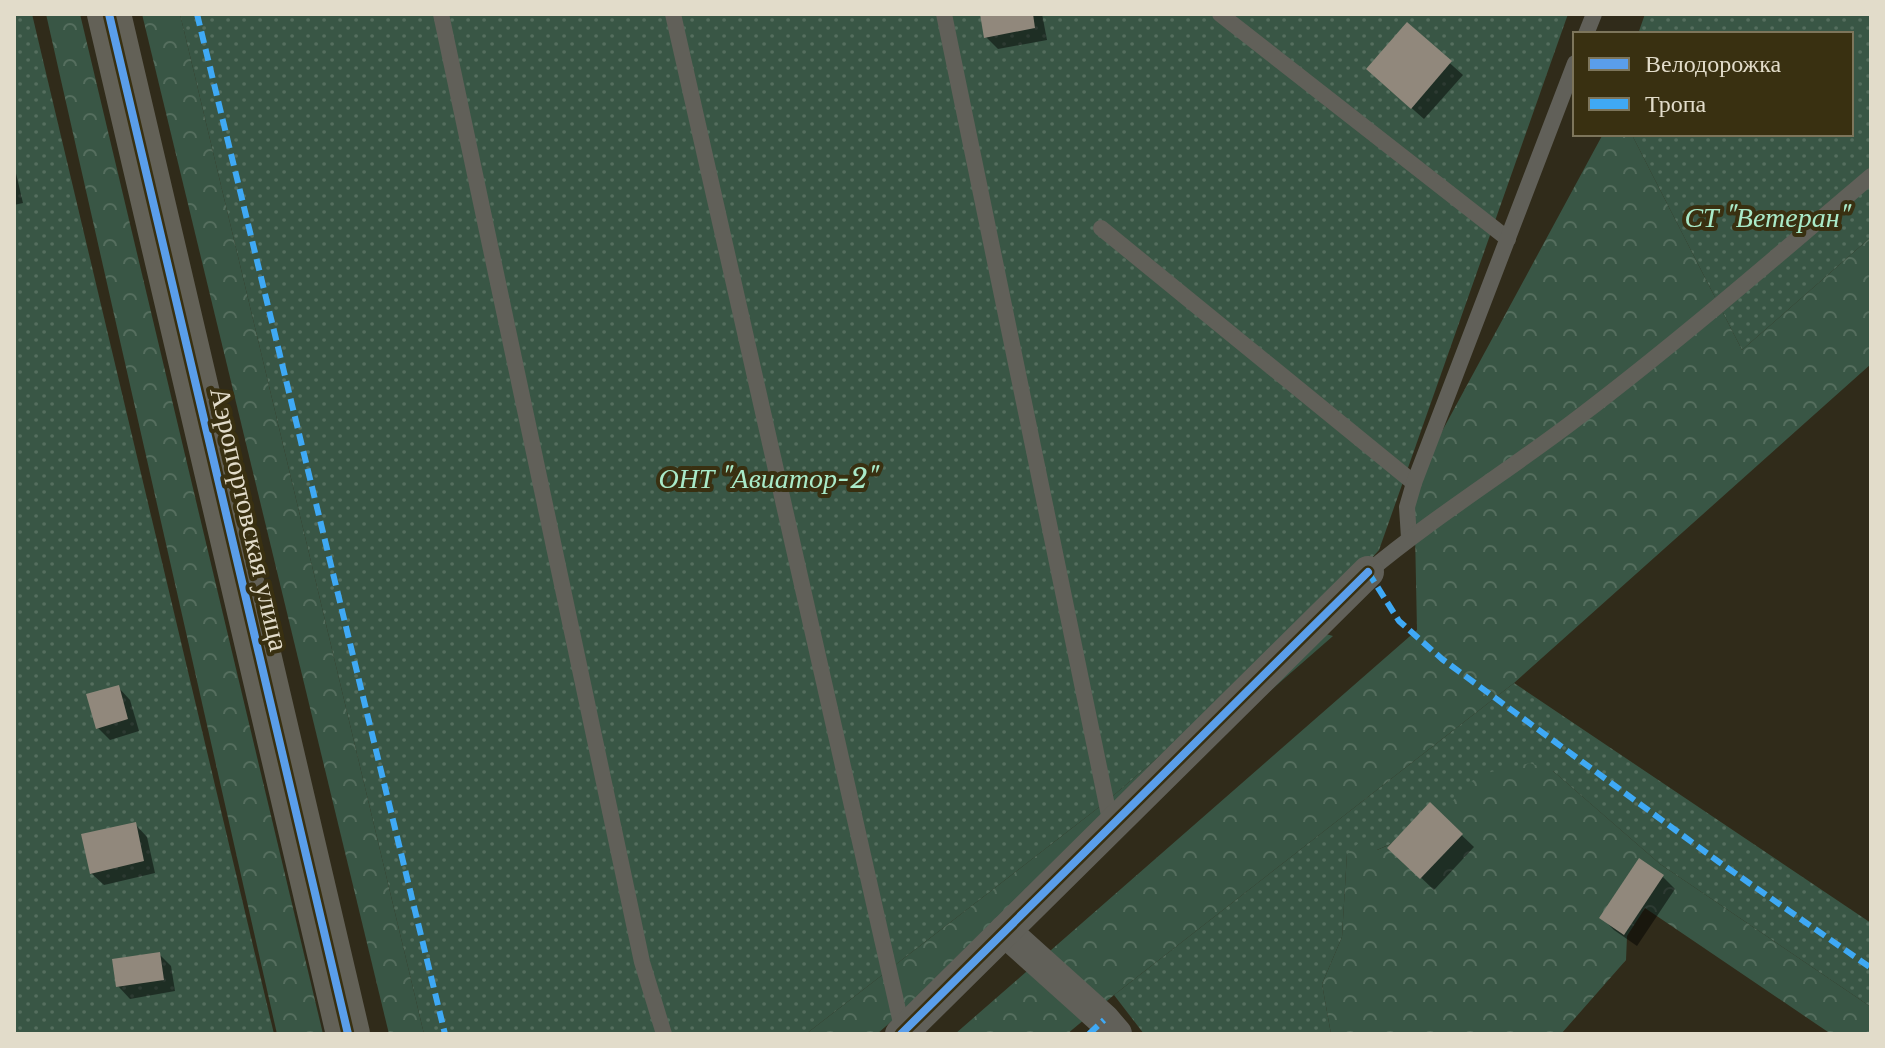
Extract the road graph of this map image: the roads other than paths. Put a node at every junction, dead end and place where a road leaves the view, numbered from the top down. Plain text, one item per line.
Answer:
1 (109, 14) edge
2 (441, 14) edge
3 (673, 14) edge
4 (944, 14) edge
5 (1220, 14) edge
6 (1573, 68) edge
7 (1871, 176) edge
8 (1101, 228) dead end
9 (1508, 239) junction
10 (1414, 483) junction
11 (1409, 538) junction
12 (1368, 572) joint
13 (1111, 825) junction
14 (1005, 931) junction
15 (902, 1033) edge
16 (348, 1034) edge
17 (664, 1034) edge
18 (1116, 1034) edge

1 - 16 street, Аэропортовская улица
2 - 17 lane
3 - 15 lane
4 - 13 lane
5 - 9 lane
6 - 9 lane
7 - 11 lane
8 - 10 lane
9 - 10 lane
10 - 11 lane
11 - 12 lane
12 - 13 street
13 - 14 street
14 - 15 street
14 - 18 street

